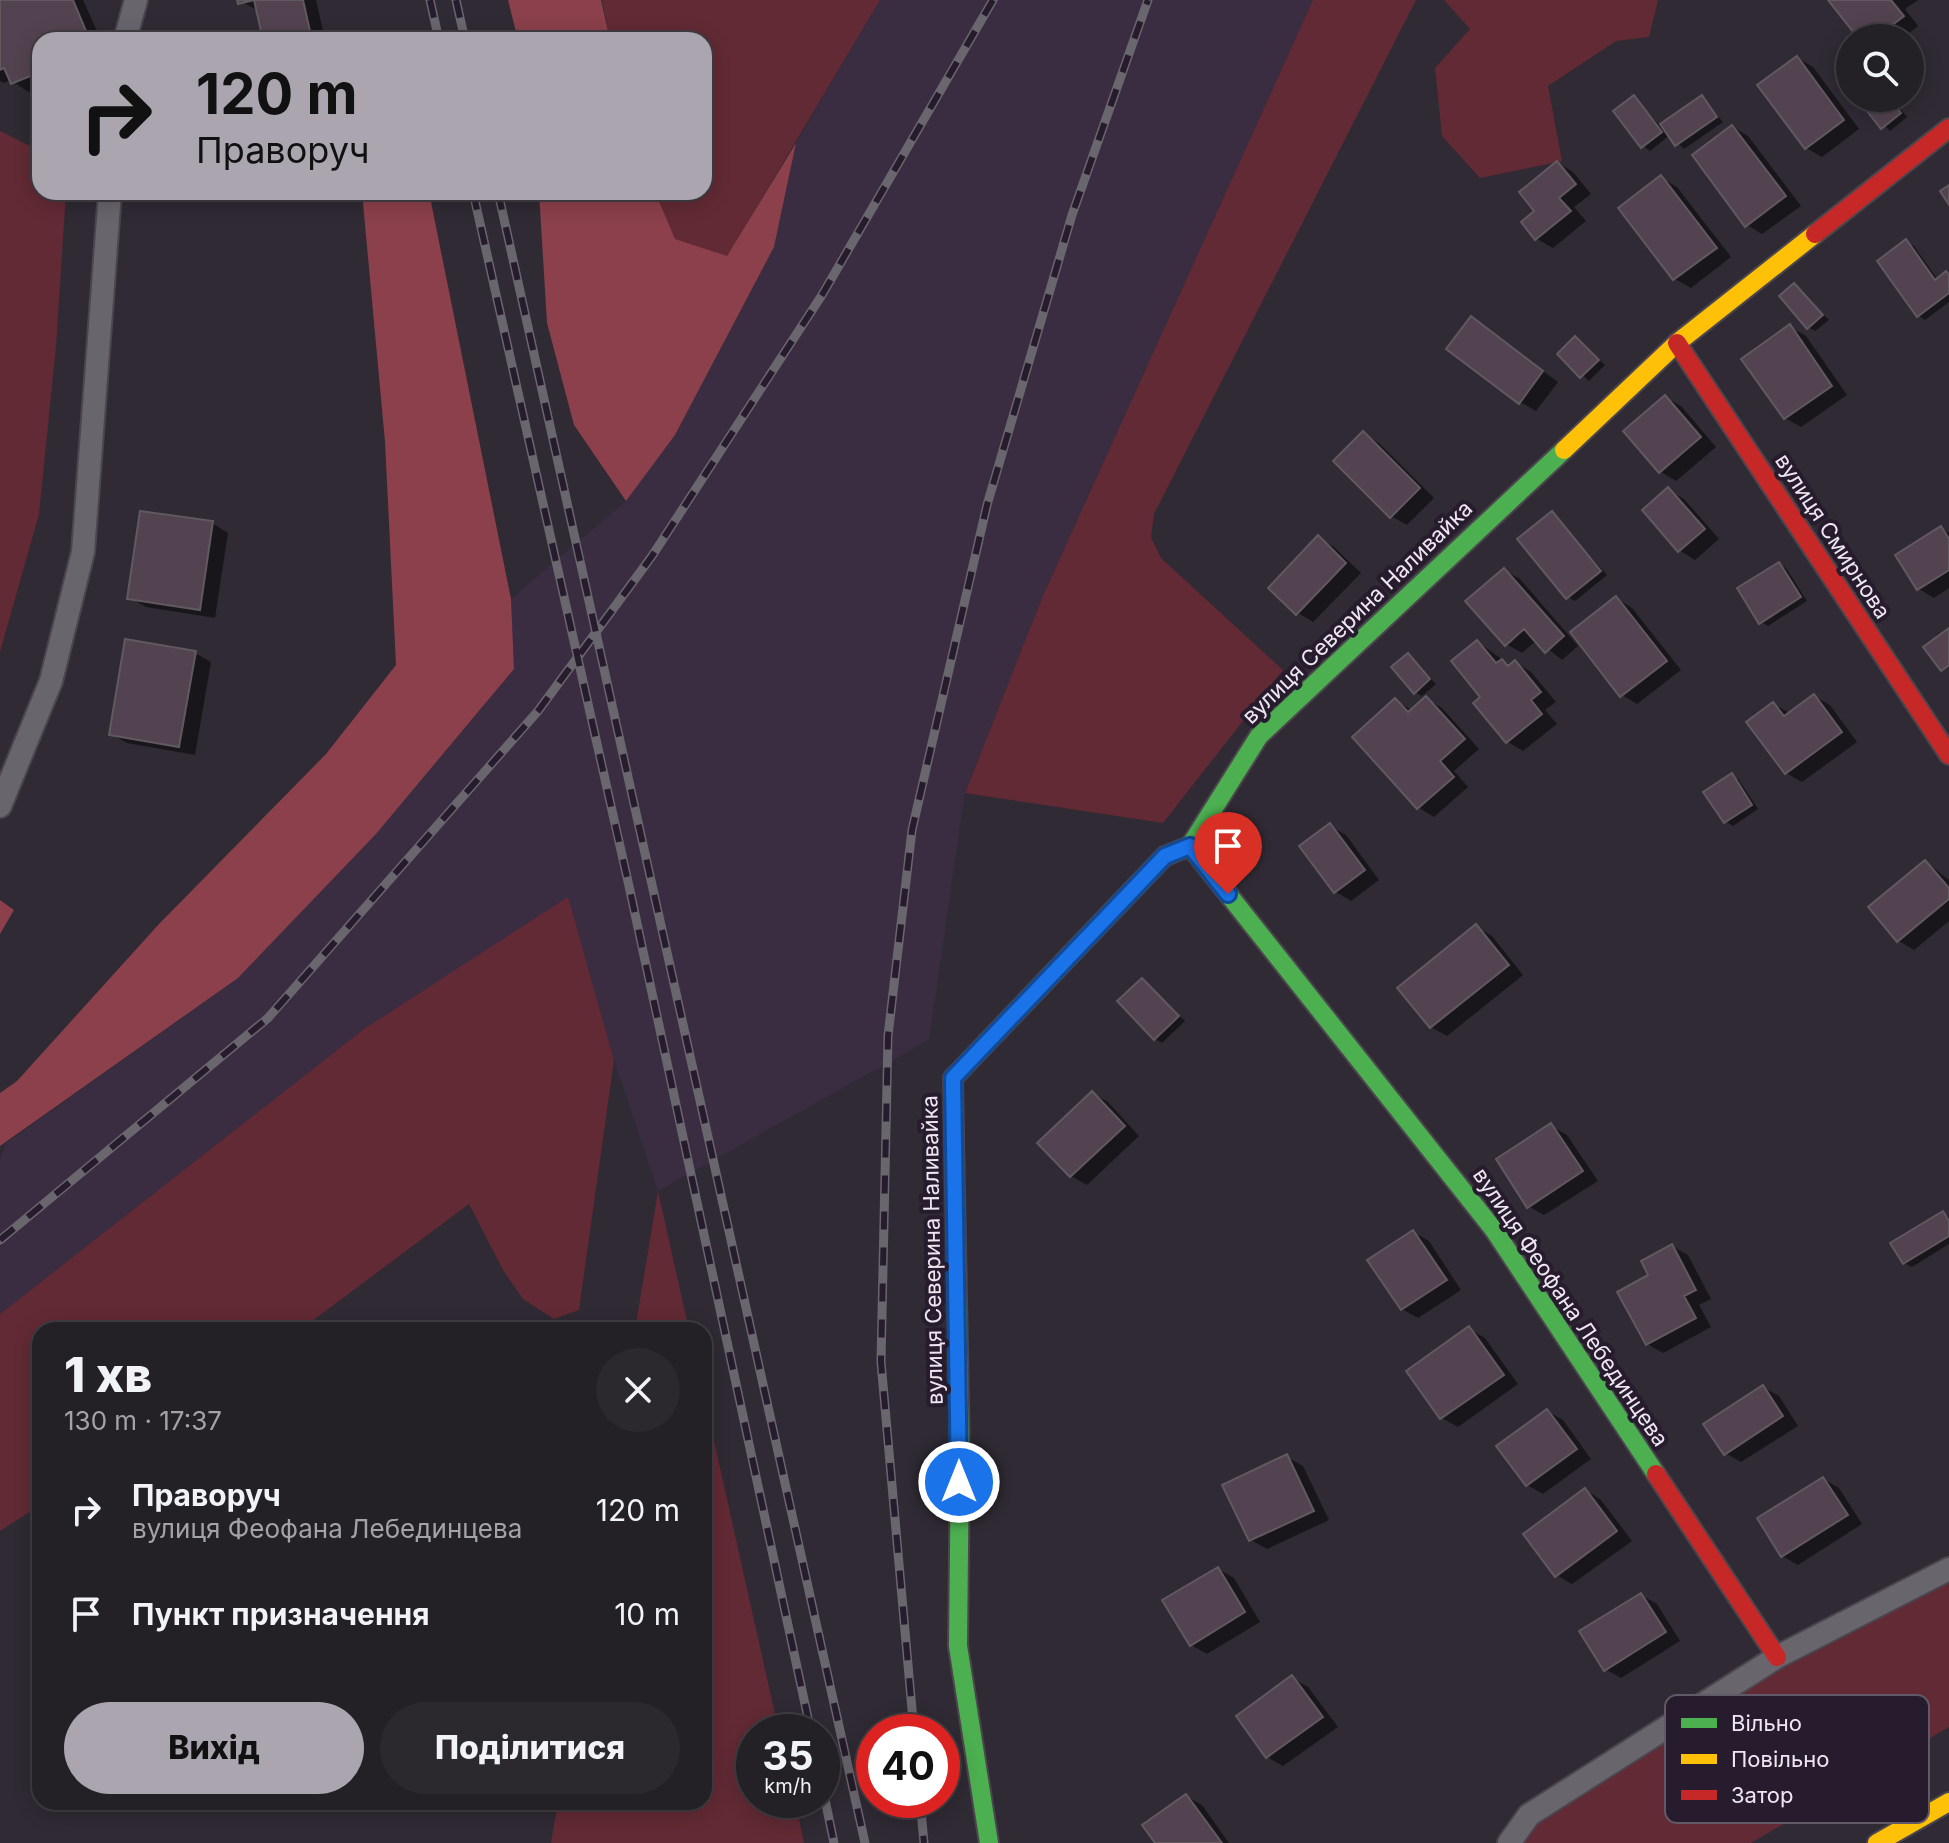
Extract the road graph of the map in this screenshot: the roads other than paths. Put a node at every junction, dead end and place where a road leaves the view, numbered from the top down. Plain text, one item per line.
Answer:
1 (136, 0) edge
2 (127, 32) edge
3 (1949, 128) edge
4 (109, 200) edge
5 (1677, 343) junction
6 (1949, 755) edge
7 (0, 806) edge
8 (1190, 846) junction
9 (1949, 1569) edge
10 (1777, 1657) junction
11 (1717, 1695) edge
12 (1665, 1728) edge
13 (1949, 1802) edge
14 (1929, 1813) edge
15 (1912, 1823) edge
16 (989, 1843) edge
17 (1509, 1843) edge
18 (1877, 1843) edge

1 - 2 lane
3 - 5 street, вулиця Северина Наливайка
4 - 7 lane
5 - 6 street, вулиця Смирнова
5 - 8 street, вулиця Северина Наливайка
8 - 10 street, вулиця Феофана Лебединцева
8 - 16 street, вулиця Северина Наливайка
9 - 10 lane
10 - 11 lane
12 - 17 lane
13 - 14 street
15 - 18 street

